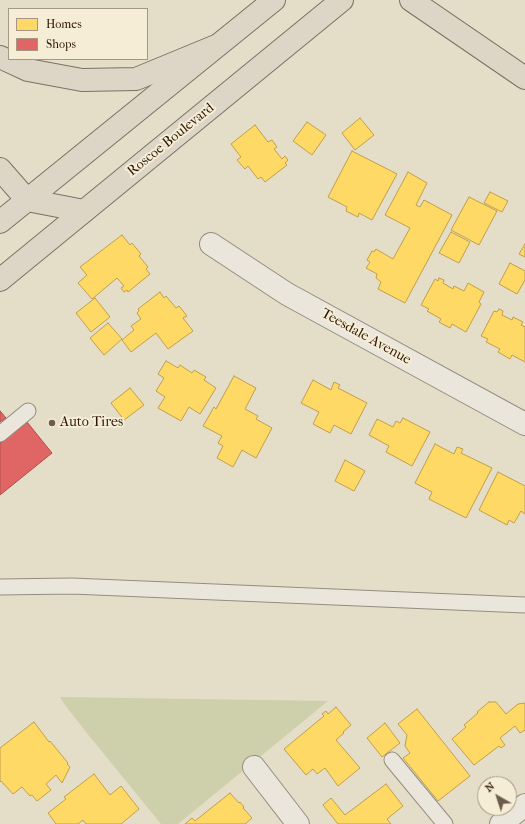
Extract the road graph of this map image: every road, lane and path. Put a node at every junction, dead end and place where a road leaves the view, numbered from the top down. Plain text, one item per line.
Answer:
1 (274, 0) edge
2 (342, 0) edge
3 (411, 0) edge
4 (216, 46) junction
5 (0, 57) edge
6 (525, 78) edge
7 (0, 169) edge
8 (27, 200) junction
9 (84, 211) junction
10 (0, 222) edge
11 (211, 244) dead end
12 (0, 280) edge
13 (28, 411) dead end
14 (525, 424) edge
15 (0, 434) edge
16 (0, 587) edge
17 (525, 605) edge
18 (392, 760) dead end
19 (254, 768) dead end
20 (525, 804) edge
21 (298, 824) edge
22 (445, 824) edge
23 (501, 824) edge

1 - 4 main road
2 - 9 main road, Roscoe Boulevard
3 - 6 main road
4 - 5 main road
4 - 8 main road
7 - 8 main road
8 - 9 main road
8 - 10 main road
9 - 12 main road, Roscoe Boulevard
11 - 14 street, Teesdale Avenue
13 - 15 lane
16 - 17 lane
18 - 22 lane
19 - 21 street
20 - 23 street

